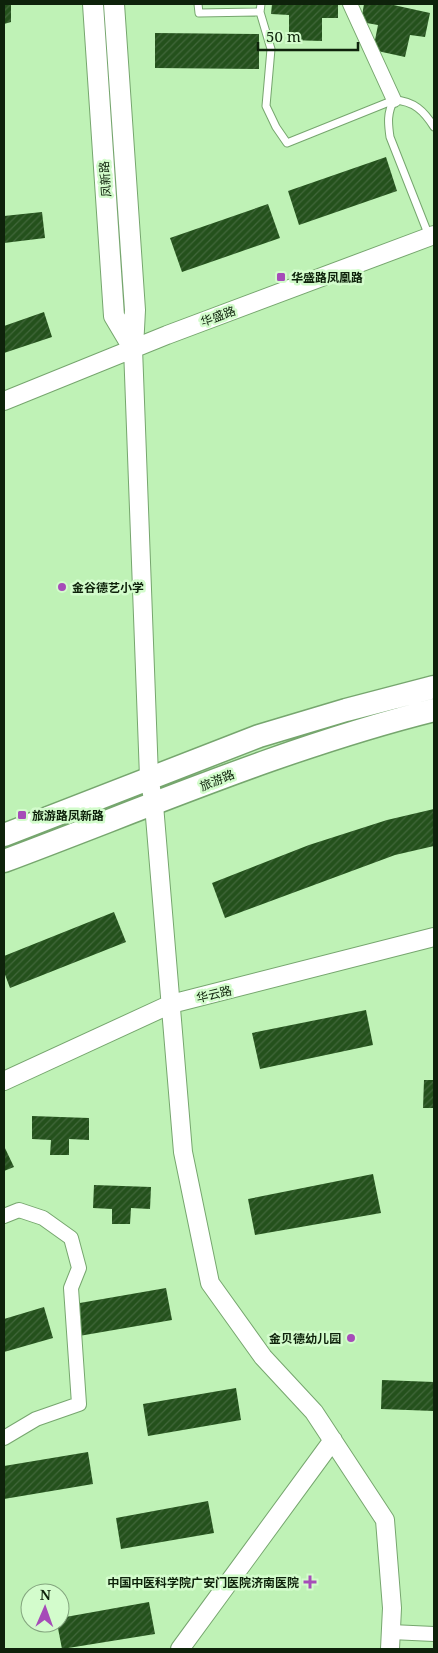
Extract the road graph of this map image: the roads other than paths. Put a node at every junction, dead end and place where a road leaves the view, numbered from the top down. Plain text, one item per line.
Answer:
1 (93, 4) edge
2 (114, 4) edge
3 (198, 4) edge
4 (262, 4) edge
5 (350, 4) edge
6 (260, 12) junction
7 (394, 100) junction
8 (434, 127) edge
9 (432, 236) edge
10 (133, 348) junction
11 (4, 401) edge
12 (434, 687) edge
13 (434, 710) edge
14 (149, 777) junction
15 (154, 805) junction
16 (4, 835) edge
17 (4, 861) edge
18 (434, 937) edge
19 (171, 1004) junction
20 (4, 1081) edge
21 (4, 1216) edge
22 (4, 1438) edge
23 (333, 1440) junction
24 (434, 1634) edge
25 (390, 1641) edge
26 (180, 1649) edge

1 - 10 main road, 凤新路
2 - 10 main road
3 - 6 lane
4 - 6 lane
5 - 7 street
6 - 7 lane
7 - 8 lane
7 - 9 lane
9 - 10 street, 华盛路
10 - 11 street, 华盛路
10 - 14 street
12 - 14 main road
13 - 15 main road, 旅游路
14 - 15 street
14 - 16 main road
15 - 17 main road, 旅游路
15 - 19 street
18 - 19 street, 华云路
19 - 20 street, 华云路
19 - 23 street
21 - 22 street
23 - 25 street
23 - 26 street
24 - 25 street

